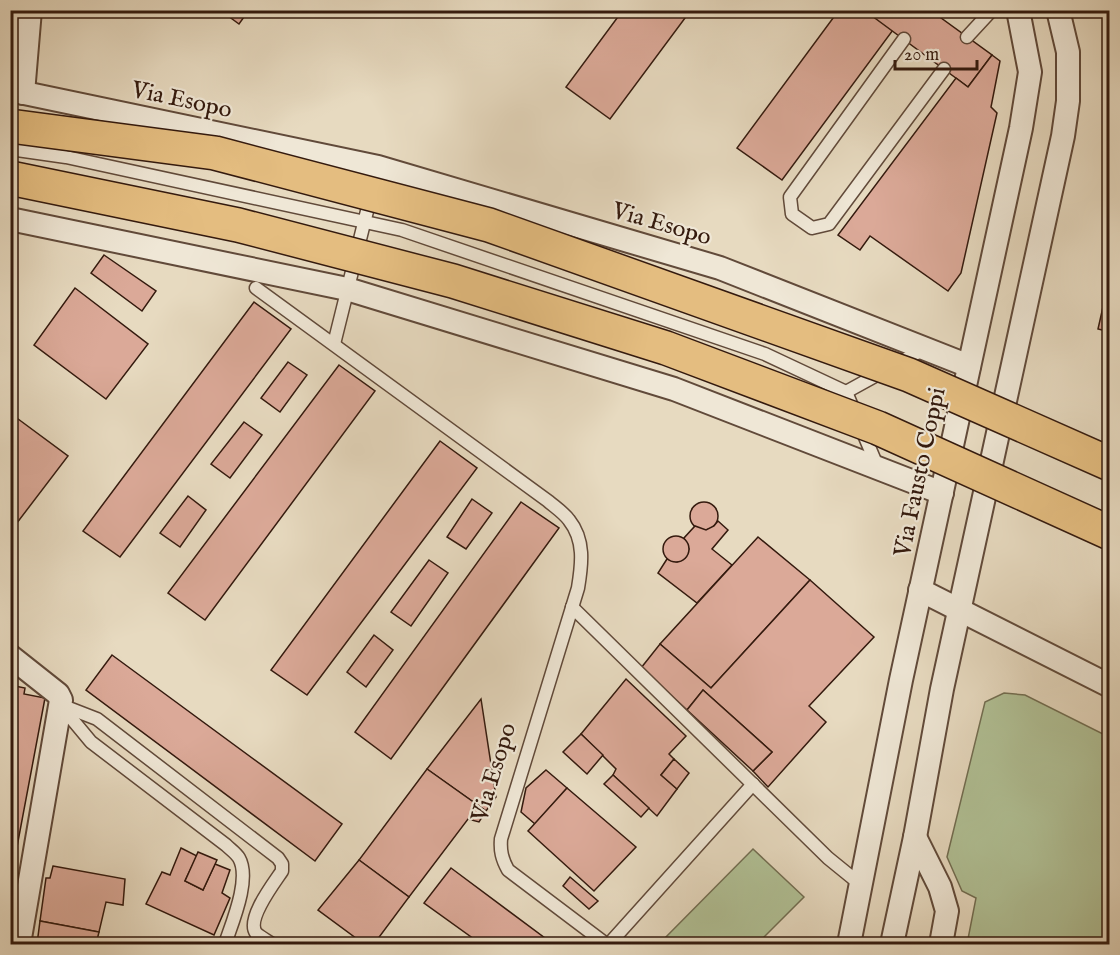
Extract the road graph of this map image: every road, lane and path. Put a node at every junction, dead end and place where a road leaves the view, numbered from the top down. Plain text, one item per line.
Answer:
1 (30, 10) edge
2 (992, 10) edge
3 (1018, 10) edge
4 (1058, 10) edge
5 (967, 37) dead end
6 (904, 39) dead end
7 (944, 69) dead end
8 (17, 92) edge
9 (10, 126) edge
10 (10, 149) edge
11 (378, 167) junction
12 (10, 177) edge
13 (10, 219) edge
14 (364, 222) junction
15 (256, 288) dead end
16 (347, 289) junction
17 (334, 345) junction
18 (925, 348) junction
19 (969, 366) junction
20 (846, 392) junction
21 (1110, 464) edge
22 (878, 469) junction
23 (942, 493) junction
24 (1110, 533) edge
25 (920, 590) junction
26 (572, 607) junction
27 (960, 610) junction
28 (10, 656) edge
29 (1110, 687) edge
30 (61, 705) junction
31 (753, 784) junction
32 (915, 837) junction
33 (860, 884) junction
34 (19, 945) edge
35 (225, 945) edge
36 (272, 945) edge
37 (607, 945) edge
38 (849, 945) edge
39 (892, 945) edge
40 (941, 945) edge

1 - 8 street
2 - 5 lane
3 - 19 street, Via Fausto Coppi
4 - 27 street
6 - 7 lane
8 - 11 street, Via Esopo
9 - 21 highway, bridge
10 - 14 lane
11 - 14 lane
11 - 18 street, Via Esopo
12 - 24 highway, bridge
13 - 16 street
14 - 16 lane
14 - 20 lane
15 - 17 lane, Via Esopo
16 - 17 lane
16 - 22 street
17 - 26 lane, Via Esopo
18 - 19 street, Via Esopo
18 - 20 lane
19 - 23 street, Via Fausto Coppi
20 - 22 lane
22 - 23 street
23 - 25 street, Via Fausto Coppi
25 - 27 street
25 - 33 street, Via Fausto Coppi
26 - 31 lane
26 - 37 lane, Via Esopo
27 - 29 street
27 - 32 street
28 - 30 street
30 - 34 street
30 - 35 lane
30 - 36 lane
31 - 33 lane
31 - 37 lane, Via Esopo
32 - 39 street
32 - 40 street
33 - 38 street, Via Fausto Coppi

